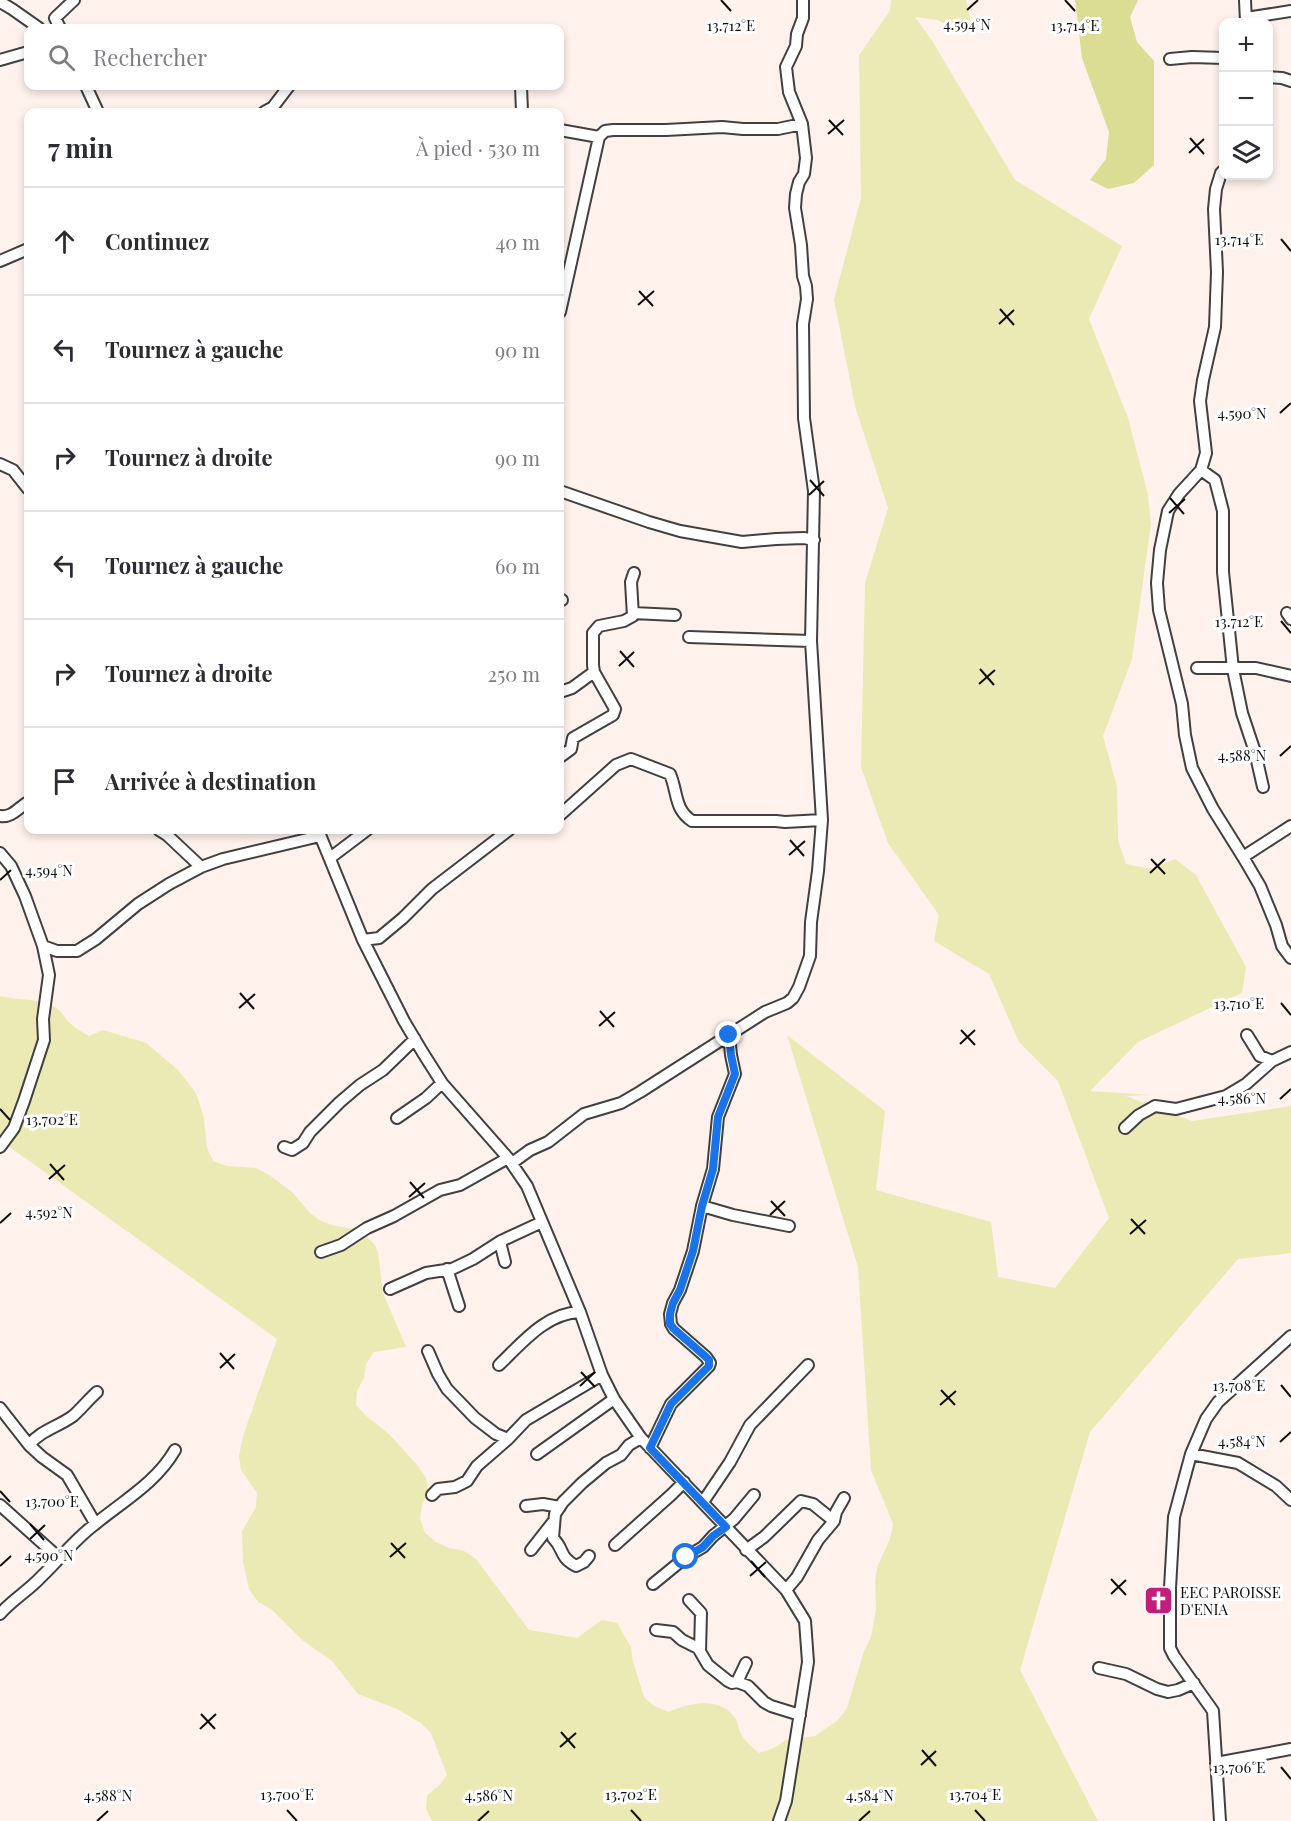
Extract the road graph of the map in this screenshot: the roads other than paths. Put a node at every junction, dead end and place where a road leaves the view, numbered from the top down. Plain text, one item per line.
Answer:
1 (74, 0) edge
2 (802, 0) edge
3 (1245, 0) edge
4 (0, 2) edge
5 (1291, 11) edge
6 (1246, 18) edge
7 (1256, 18) edge
8 (33, 24) edge
9 (58, 24) edge
10 (24, 53) edge
11 (1219, 58) edge
12 (1170, 59) dead end
13 (0, 60) edge
14 (1273, 77) edge
15 (1291, 81) edge
16 (88, 90) edge
17 (286, 90) edge
18 (521, 90) edge
19 (96, 108) edge
20 (271, 108) edge
21 (522, 108) edge
22 (802, 124) junction
23 (564, 131) edge
24 (599, 137) junction
25 (1219, 179) edge
26 (24, 251) edge
27 (0, 261) edge
28 (564, 294) edge
29 (0, 464) edge
30 (1202, 470) junction
31 (24, 484) edge
32 (564, 492) edge
33 (814, 540) junction
34 (633, 573) dead end
35 (633, 613) junction
36 (675, 615) dead end
37 (689, 637) dead end
38 (811, 640) junction
39 (1197, 668) dead end
40 (1233, 669) junction
41 (594, 672) junction
42 (1291, 676) edge
43 (564, 691) edge
44 (564, 754) edge
45 (1263, 787) dead end
46 (24, 805) edge
47 (564, 811) edge
48 (0, 816) edge
49 (822, 820) junction
50 (1291, 826) edge
51 (165, 834) edge
52 (315, 834) edge
53 (319, 834) edge
54 (362, 834) edge
55 (504, 834) edge
56 (0, 852) edge
57 (1243, 857) junction
58 (330, 858) junction
59 (201, 867) junction
60 (363, 940) junction
61 (43, 946) junction
62 (1291, 958) edge
63 (729, 1035) junction
64 (1247, 1035) dead end
65 (415, 1039) junction
66 (1291, 1052) edge
67 (1272, 1061) junction
68 (442, 1083) junction
69 (397, 1118) dead end
70 (1125, 1128) dead end
71 (0, 1147) edge
72 (284, 1147) dead end
73 (509, 1161) junction
74 (702, 1206) junction
75 (542, 1222) junction
76 (789, 1226) dead end
77 (501, 1241) junction
78 (321, 1252) dead end
79 (505, 1262) dead end
80 (447, 1269) junction
81 (390, 1288) dead end
82 (459, 1306) dead end
83 (580, 1312) junction
84 (1291, 1336) edge
85 (428, 1351) dead end
86 (499, 1365) dead end
87 (808, 1365) dead end
88 (602, 1375) junction
89 (97, 1392) dead end
90 (614, 1399) junction
91 (0, 1408) edge
92 (640, 1438) junction
93 (508, 1439) junction
94 (29, 1445) junction
95 (650, 1448) junction
96 (175, 1450) dead end
97 (537, 1454) dead end
98 (1191, 1454) junction
99 (684, 1482) junction
100 (432, 1495) dead end
101 (754, 1495) dead end
102 (844, 1498) dead end
103 (1291, 1500) edge
104 (703, 1502) junction
105 (0, 1505) edge
106 (526, 1506) dead end
107 (560, 1507) junction
108 (834, 1521) junction
109 (553, 1522) junction
110 (95, 1523) junction
111 (726, 1527) junction
112 (615, 1545) dead end
113 (531, 1550) dead end
114 (746, 1550) junction
115 (589, 1556) dead end
116 (59, 1558) junction
117 (653, 1584) dead end
118 (786, 1590) junction
119 (689, 1600) dead end
120 (0, 1614) edge
121 (656, 1630) dead end
122 (700, 1651) junction
123 (746, 1663) dead end
124 (1099, 1668) dead end
125 (737, 1682) junction
126 (1194, 1683) junction
127 (800, 1715) junction
128 (1291, 1749) edge
129 (1216, 1762) junction
130 (779, 1821) edge
131 (1220, 1821) edge

1 - 9 street
2 - 22 street
3 - 6 street
4 - 8 street
5 - 7 street
10 - 13 street
11 - 12 street
14 - 15 street
16 - 19 street
17 - 20 street
18 - 21 street
22 - 24 street
22 - 33 street
23 - 24 street
24 - 28 street
25 - 30 street
26 - 27 street
29 - 31 street
30 - 40 street
30 - 57 street
32 - 33 street
33 - 38 street
34 - 35 street
35 - 36 street
35 - 41 street
37 - 38 street
38 - 49 street
39 - 40 street
40 - 42 street
40 - 45 street
41 - 43 street
41 - 44 street
46 - 48 street
47 - 49 street
49 - 63 street
50 - 57 street
51 - 59 street
52 - 59 street
53 - 58 street
54 - 58 street
55 - 60 street
56 - 61 street
57 - 62 street
58 - 60 street
59 - 61 street
60 - 65 street
61 - 71 street
63 - 73 street
63 - 74 street
64 - 67 street
65 - 68 street
65 - 72 street
66 - 67 street
67 - 70 street
68 - 69 street
68 - 73 street
73 - 75 street
73 - 78 street
74 - 76 street
74 - 95 street
75 - 77 street
75 - 83 street
77 - 79 street
77 - 80 street
80 - 81 street
80 - 82 street
83 - 86 street
83 - 88 street
84 - 98 street
85 - 93 street
87 - 104 street
88 - 90 street
88 - 93 street
89 - 94 street
90 - 92 street
90 - 97 street
91 - 94 street
92 - 95 street
92 - 107 street
93 - 100 street
94 - 110 street
95 - 99 street
96 - 110 street
98 - 103 street
98 - 126 street
99 - 104 street
99 - 112 street
101 - 111 street
102 - 108 street
104 - 111 street
105 - 116 street
106 - 107 street
107 - 109 street
108 - 114 street
108 - 118 street
109 - 113 street
109 - 115 street
110 - 116 street
111 - 114 street
111 - 117 street
114 - 118 street
116 - 120 street
118 - 127 street
119 - 122 street
121 - 122 street
122 - 125 street
123 - 125 street
124 - 126 street
125 - 127 street
126 - 129 street
127 - 130 street
128 - 129 street
129 - 131 street

